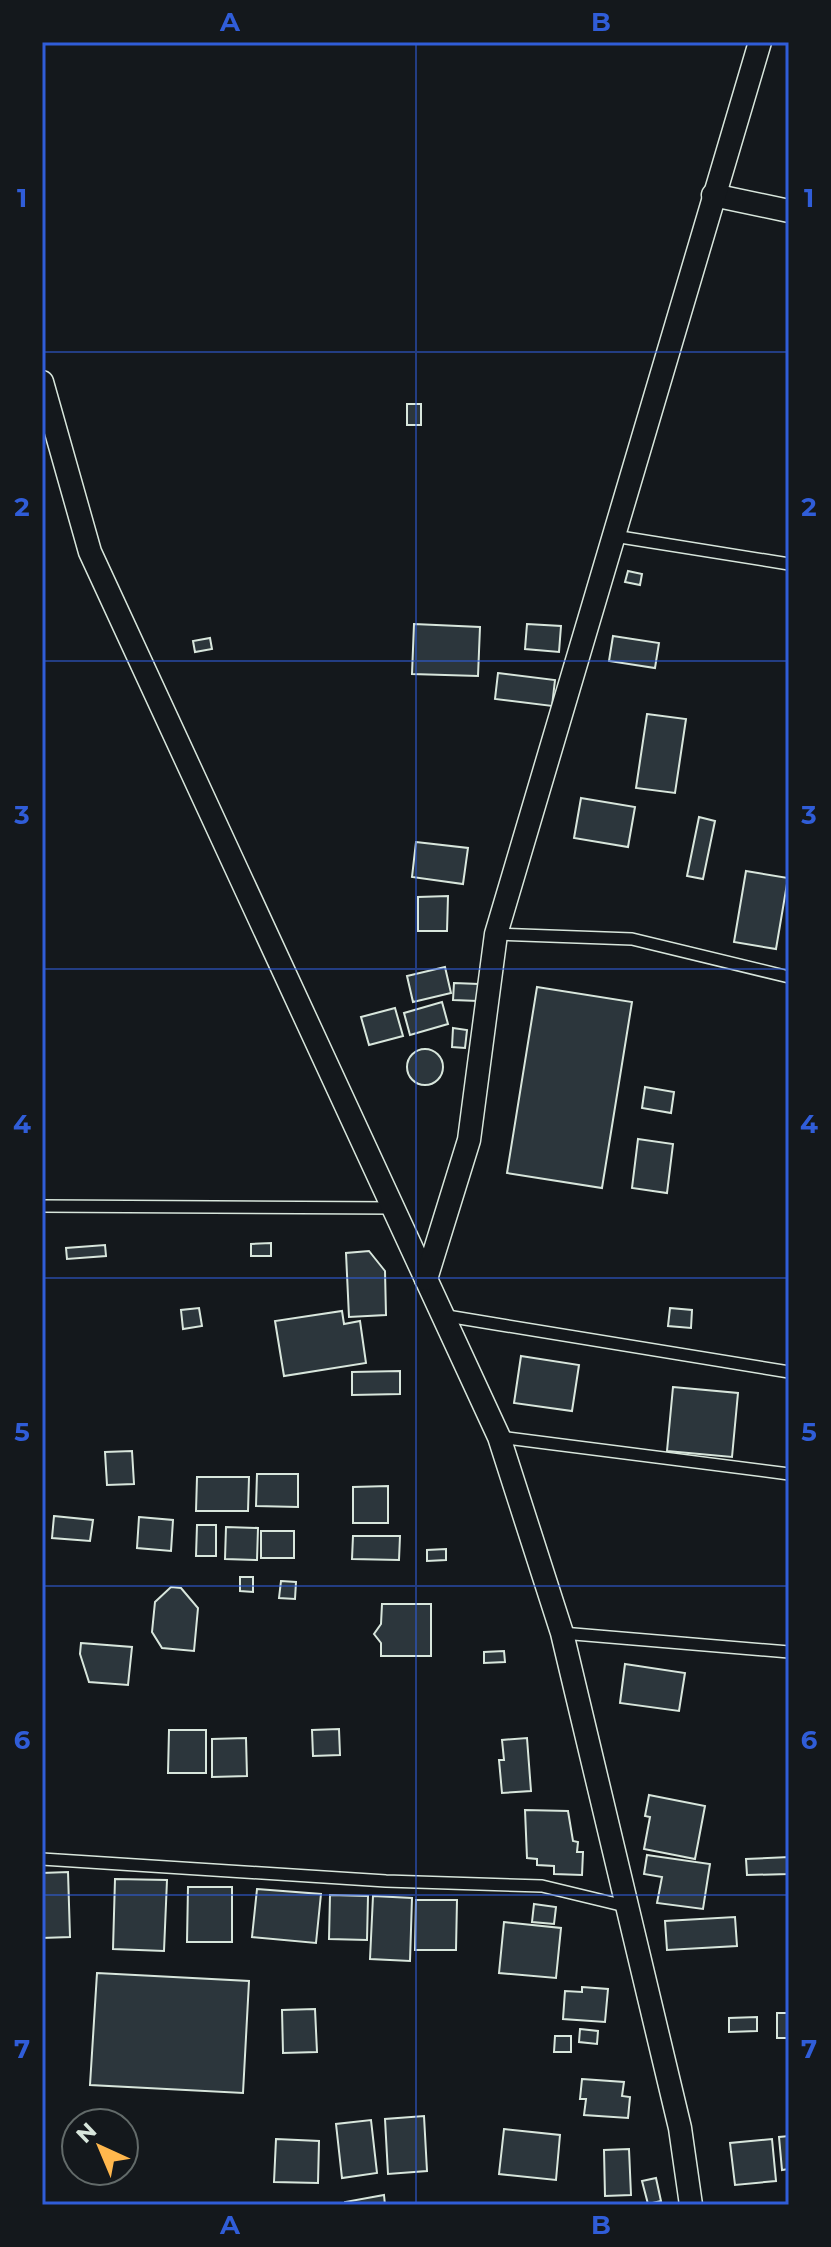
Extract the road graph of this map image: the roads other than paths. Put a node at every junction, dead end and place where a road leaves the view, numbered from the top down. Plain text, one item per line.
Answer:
1 (760, 42) edge
2 (713, 195) junction
3 (789, 211) edge
4 (42, 382) edge
5 (614, 536) junction
6 (789, 564) edge
7 (496, 934) junction
8 (789, 977) edge
9 (42, 1206) edge
10 (394, 1208) junction
11 (426, 1279) junction
12 (440, 1315) junction
13 (789, 1372) edge
14 (499, 1437) junction
15 (789, 1474) edge
16 (562, 1633) junction
17 (789, 1652) edge
18 (42, 1859) edge
19 (625, 1906) junction
20 (691, 2205) edge

1 - 2 street
2 - 3 street
2 - 5 street
4 - 10 street
5 - 6 lane
5 - 7 street
7 - 8 lane
7 - 11 street
9 - 10 lane
10 - 11 street
11 - 12 street
12 - 13 lane
12 - 14 street
14 - 15 lane
14 - 16 street
16 - 17 lane
16 - 19 street
18 - 19 lane
19 - 20 street

